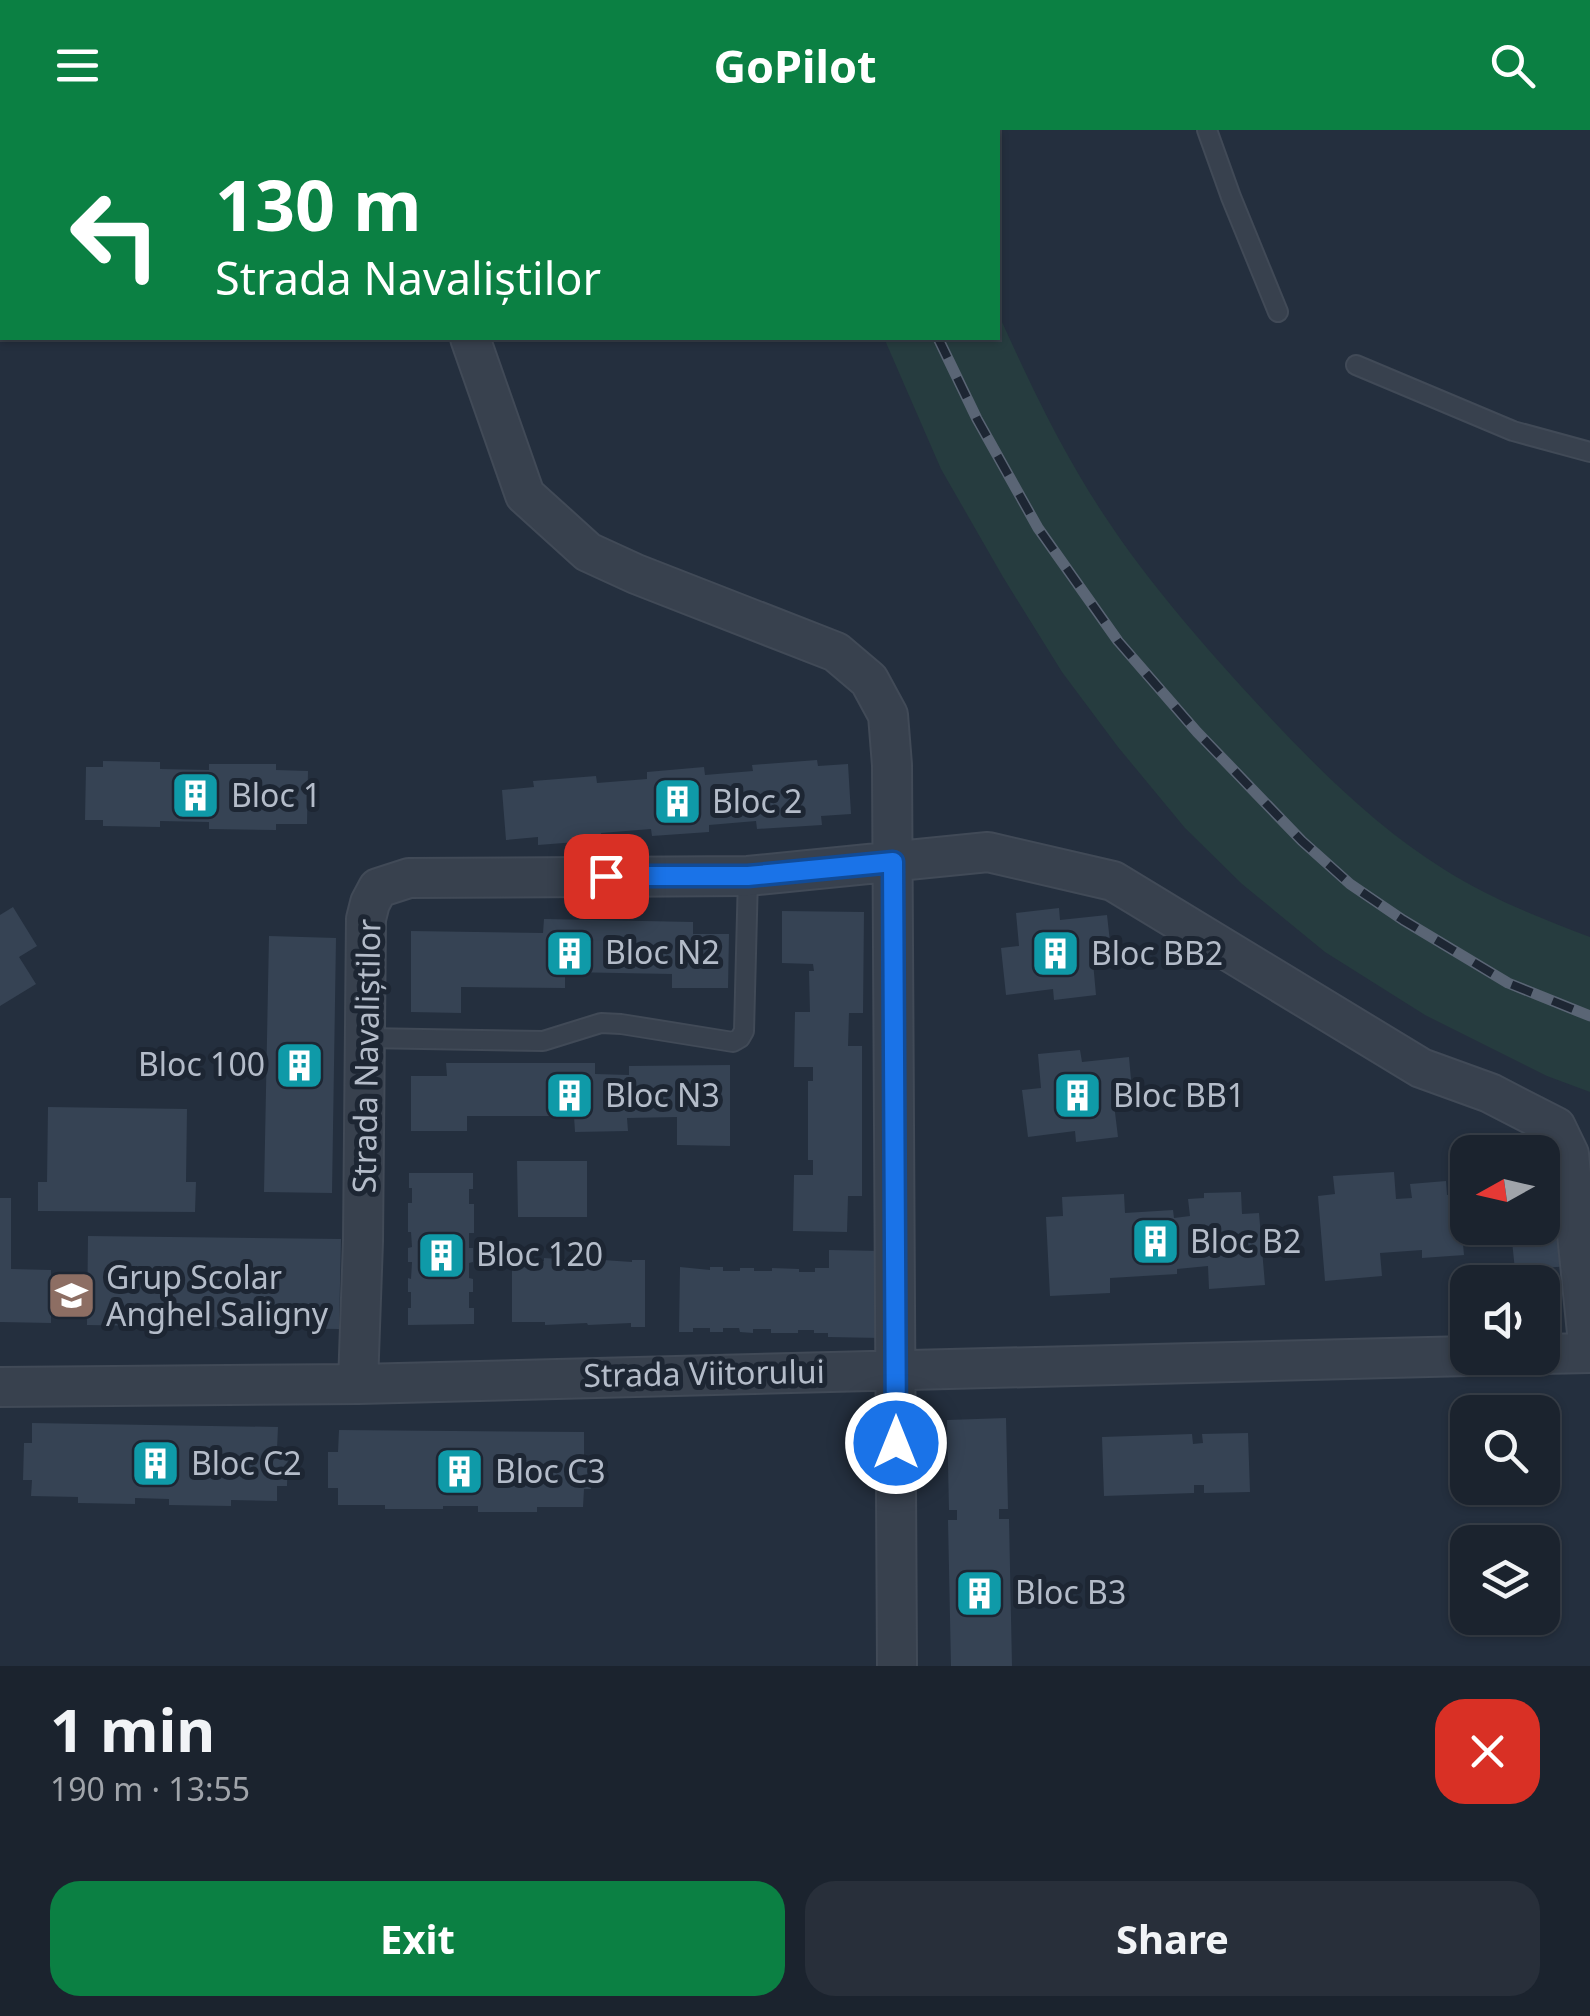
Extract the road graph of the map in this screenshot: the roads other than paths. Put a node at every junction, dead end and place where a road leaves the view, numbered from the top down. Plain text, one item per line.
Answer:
1 (1208, 130) edge
2 (1278, 312) dead end
3 (471, 340) edge
4 (1356, 365) dead end
5 (1590, 452) edge
6 (893, 862) junction
7 (748, 876) junction
8 (365, 1038) junction
9 (1590, 1353) edge
10 (1560, 1354) edge
11 (1450, 1356) edge
12 (896, 1369) junction
13 (358, 1384) junction
14 (0, 1387) edge
15 (897, 1666) edge

1 - 2 lane
3 - 6 street
4 - 5 lane
6 - 7 street, Strada Navaliștilor
6 - 9 street, Strada Navaliștilor
6 - 12 street
7 - 8 street, Strada Navaliștilor
7 - 8 lane
8 - 13 street, Strada Navaliștilor
9 - 10 street
11 - 12 street, Strada Viitorului
12 - 13 street, Strada Viitorului
12 - 15 street
13 - 14 street, Strada Viitorului

